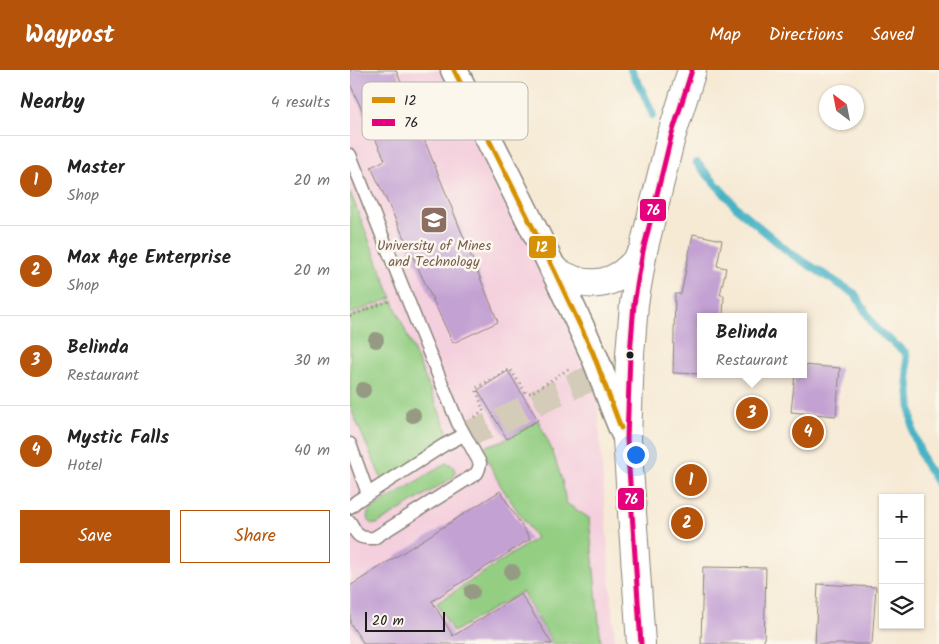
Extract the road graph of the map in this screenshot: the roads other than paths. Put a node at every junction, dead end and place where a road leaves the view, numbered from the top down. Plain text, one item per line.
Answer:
1 (454, 70) edge
2 (692, 70) edge
3 (460, 82) edge
4 (489, 140) edge
5 (351, 158) edge
6 (643, 250) junction
7 (554, 270) junction
8 (464, 435) junction
9 (627, 439) junction
10 (350, 444) edge
11 (368, 494) junction
12 (350, 507) edge
13 (350, 522) edge
14 (640, 644) edge

1 - 3 street
2 - 6 main road
4 - 7 street
5 - 8 lane
6 - 7 main road
6 - 9 main road
7 - 9 street
8 - 11 lane
8 - 13 lane
9 - 14 main road
10 - 11 lane
11 - 12 lane

